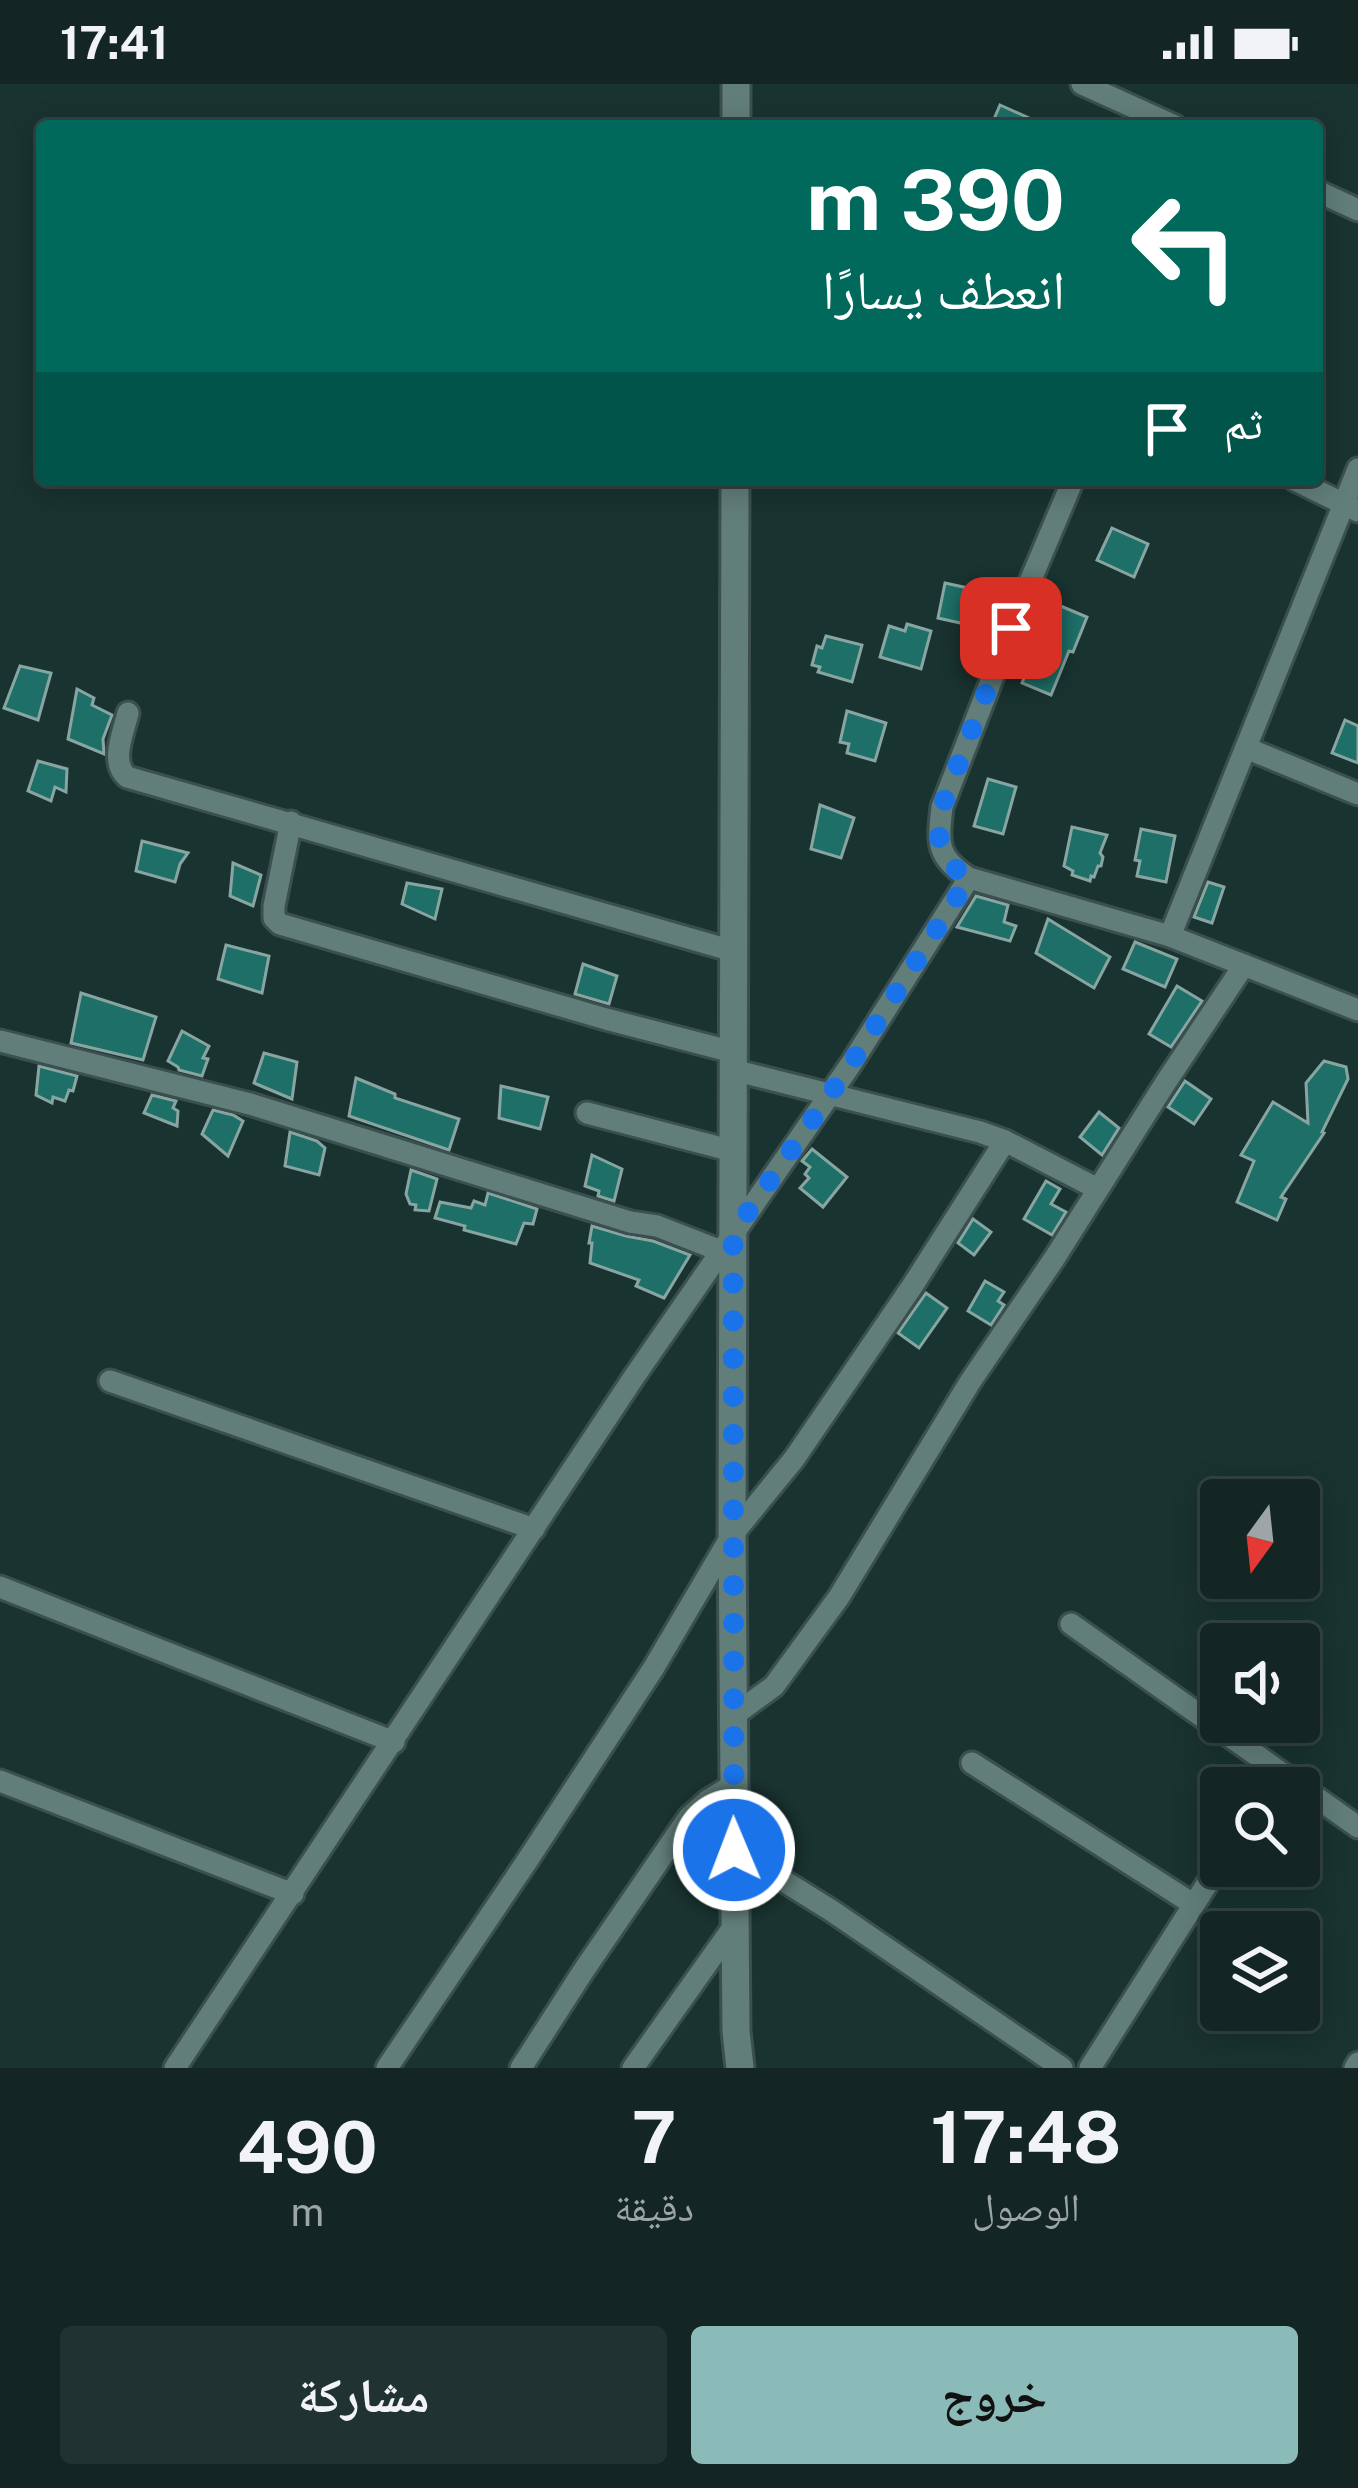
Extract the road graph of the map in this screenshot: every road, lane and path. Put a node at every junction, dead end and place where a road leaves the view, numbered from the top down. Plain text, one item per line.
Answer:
1 (736, 84) edge
2 (1082, 84) edge
3 (736, 120) edge
4 (1162, 120) edge
5 (1323, 194) edge
6 (1358, 210) edge
7 (1358, 469) edge
8 (736, 486) edge
9 (1070, 486) edge
10 (1307, 486) edge
11 (1351, 508) edge
12 (128, 713) dead end
13 (1246, 748) junction
14 (1358, 794) edge
15 (291, 822) junction
16 (969, 878) junction
17 (1170, 936) junction
18 (733, 951) junction
19 (1244, 964) junction
20 (1358, 1010) edge
21 (0, 1041) edge
22 (733, 1061) junction
23 (831, 1094) junction
24 (587, 1113) dead end
25 (1005, 1141) junction
26 (733, 1151) junction
27 (1098, 1189) junction
28 (727, 1243) junction
29 (110, 1381) dead end
30 (534, 1529) junction
31 (732, 1535) junction
32 (0, 1586) edge
33 (1071, 1624) dead end
34 (733, 1716) junction
35 (394, 1742) junction
36 (972, 1763) dead end
37 (1258, 1767) edge
38 (0, 1781) edge
39 (733, 1785) junction
40 (1320, 1805) edge
41 (1358, 1826) edge
42 (734, 1850) junction
43 (1204, 1887) edge
44 (292, 1894) junction
45 (1193, 1904) junction
46 (734, 1926) junction
47 (175, 2068) edge
48 (388, 2068) edge
49 (521, 2068) edge
50 (632, 2068) edge
51 (740, 2068) edge
52 (1062, 2068) edge
53 (1090, 2068) edge

1 - 3 street
2 - 4 street
5 - 6 street
7 - 11 street
8 - 18 street
9 - 16 street
10 - 11 street
11 - 13 street
12 - 15 street
13 - 14 street
13 - 17 street
15 - 18 street
15 - 22 street
16 - 17 street
16 - 23 street
17 - 19 street
18 - 22 street
19 - 20 street
19 - 27 street
21 - 28 street
22 - 23 street
22 - 26 street
23 - 25 street
23 - 28 street
24 - 26 street
25 - 27 street
25 - 31 street
26 - 28 street
27 - 34 street
28 - 30 street
28 - 31 street
29 - 30 street
30 - 35 street
31 - 34 street
31 - 48 street
32 - 35 street
33 - 37 street
34 - 39 street
35 - 44 street
36 - 45 street
38 - 44 street
39 - 42 street
39 - 49 street
40 - 41 street
42 - 46 street
42 - 52 street
43 - 45 street
44 - 47 street
45 - 53 street
46 - 50 street
46 - 51 street

